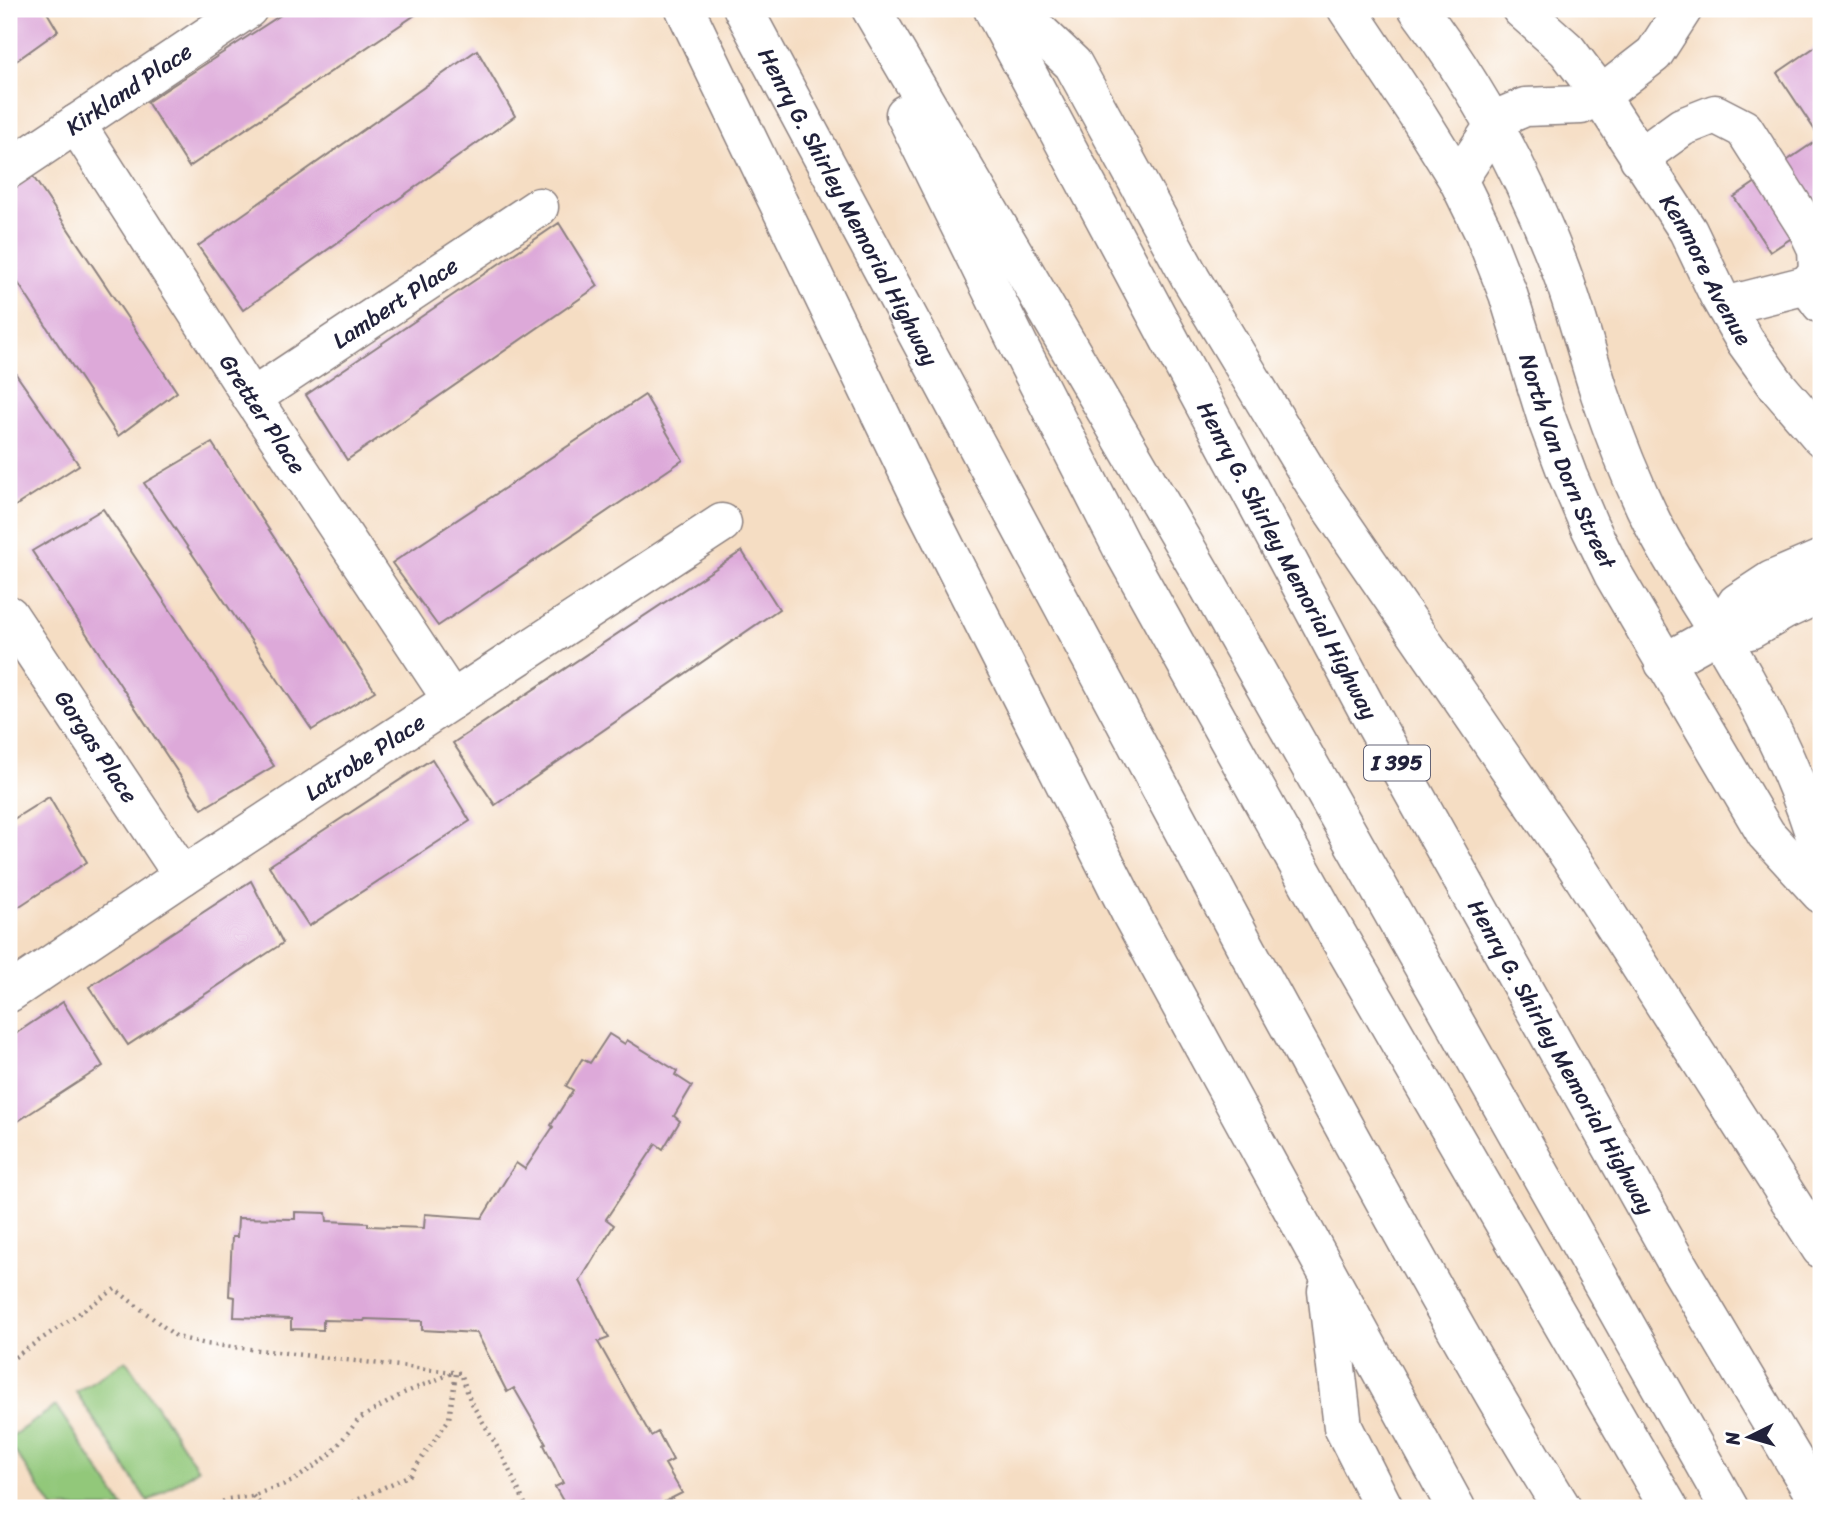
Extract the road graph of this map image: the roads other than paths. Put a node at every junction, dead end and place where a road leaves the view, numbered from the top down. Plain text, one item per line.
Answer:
1 (248, 9) edge
2 (685, 9) edge
3 (743, 9) edge
4 (854, 9) edge
5 (871, 9) edge
6 (993, 9) edge
7 (1015, 9) edge
8 (1347, 9) edge
9 (1418, 9) edge
10 (1521, 9) edge
11 (1683, 9) edge
12 (1600, 96) junction
13 (76, 124) junction
14 (1494, 124) junction
15 (1639, 158) junction
16 (9, 169) edge
17 (1458, 180) junction
18 (539, 207) dead end
19 (1814, 295) edge
20 (1726, 306) junction
21 (252, 398) junction
22 (1821, 437) edge
23 (722, 523) dead end
24 (1821, 559) edge
25 (1821, 593) edge
26 (9, 615) edge
27 (1718, 633) junction
28 (1664, 663) junction
29 (452, 701) junction
30 (1821, 856) edge
31 (183, 876) junction
32 (1821, 894) edge
33 (9, 993) edge
34 (1767, 1165) junction
35 (1821, 1231) edge
36 (1821, 1249) edge
37 (1325, 1272) junction
38 (1723, 1498) edge
39 (1821, 1506) edge
40 (1384, 1508) edge
41 (1434, 1508) edge
42 (1456, 1508) edge
43 (1562, 1508) edge
44 (1669, 1508) edge

1 - 13 main road, Kirkland Place
2 - 37 main road
3 - 43 main road, Henry G. Shirley Memorial Highway
4 - 44 main road
5 - 38 main road
6 - 39 main road, Henry G. Shirley Memorial Highway / I 395
7 - 34 main road
8 - 17 main road, North Van Dorn Street
9 - 14 main road
10 - 12 main road, Kenmore Avenue
11 - 12 main road
12 - 14 main road
12 - 15 main road, Kenmore Avenue
13 - 16 main road, Kirkland Place
13 - 21 main road, Gretter Place
14 - 17 main road
14 - 27 main road
15 - 19 main road
15 - 20 main road, Kenmore Avenue
17 - 28 main road, North Van Dorn Street
18 - 21 main road, Lambert Place
19 - 20 main road
20 - 22 main road, Kenmore Avenue
21 - 29 main road, Gretter Place
23 - 29 main road, Latrobe Place
24 - 27 main road
25 - 27 main road
26 - 31 main road, Gorgas Place
27 - 28 main road
27 - 30 main road
28 - 32 main road, North Van Dorn Street
29 - 31 main road, Latrobe Place
31 - 33 main road, Latrobe Place
34 - 35 main road
34 - 36 main road
37 - 40 main road
37 - 41 main road
37 - 42 main road

